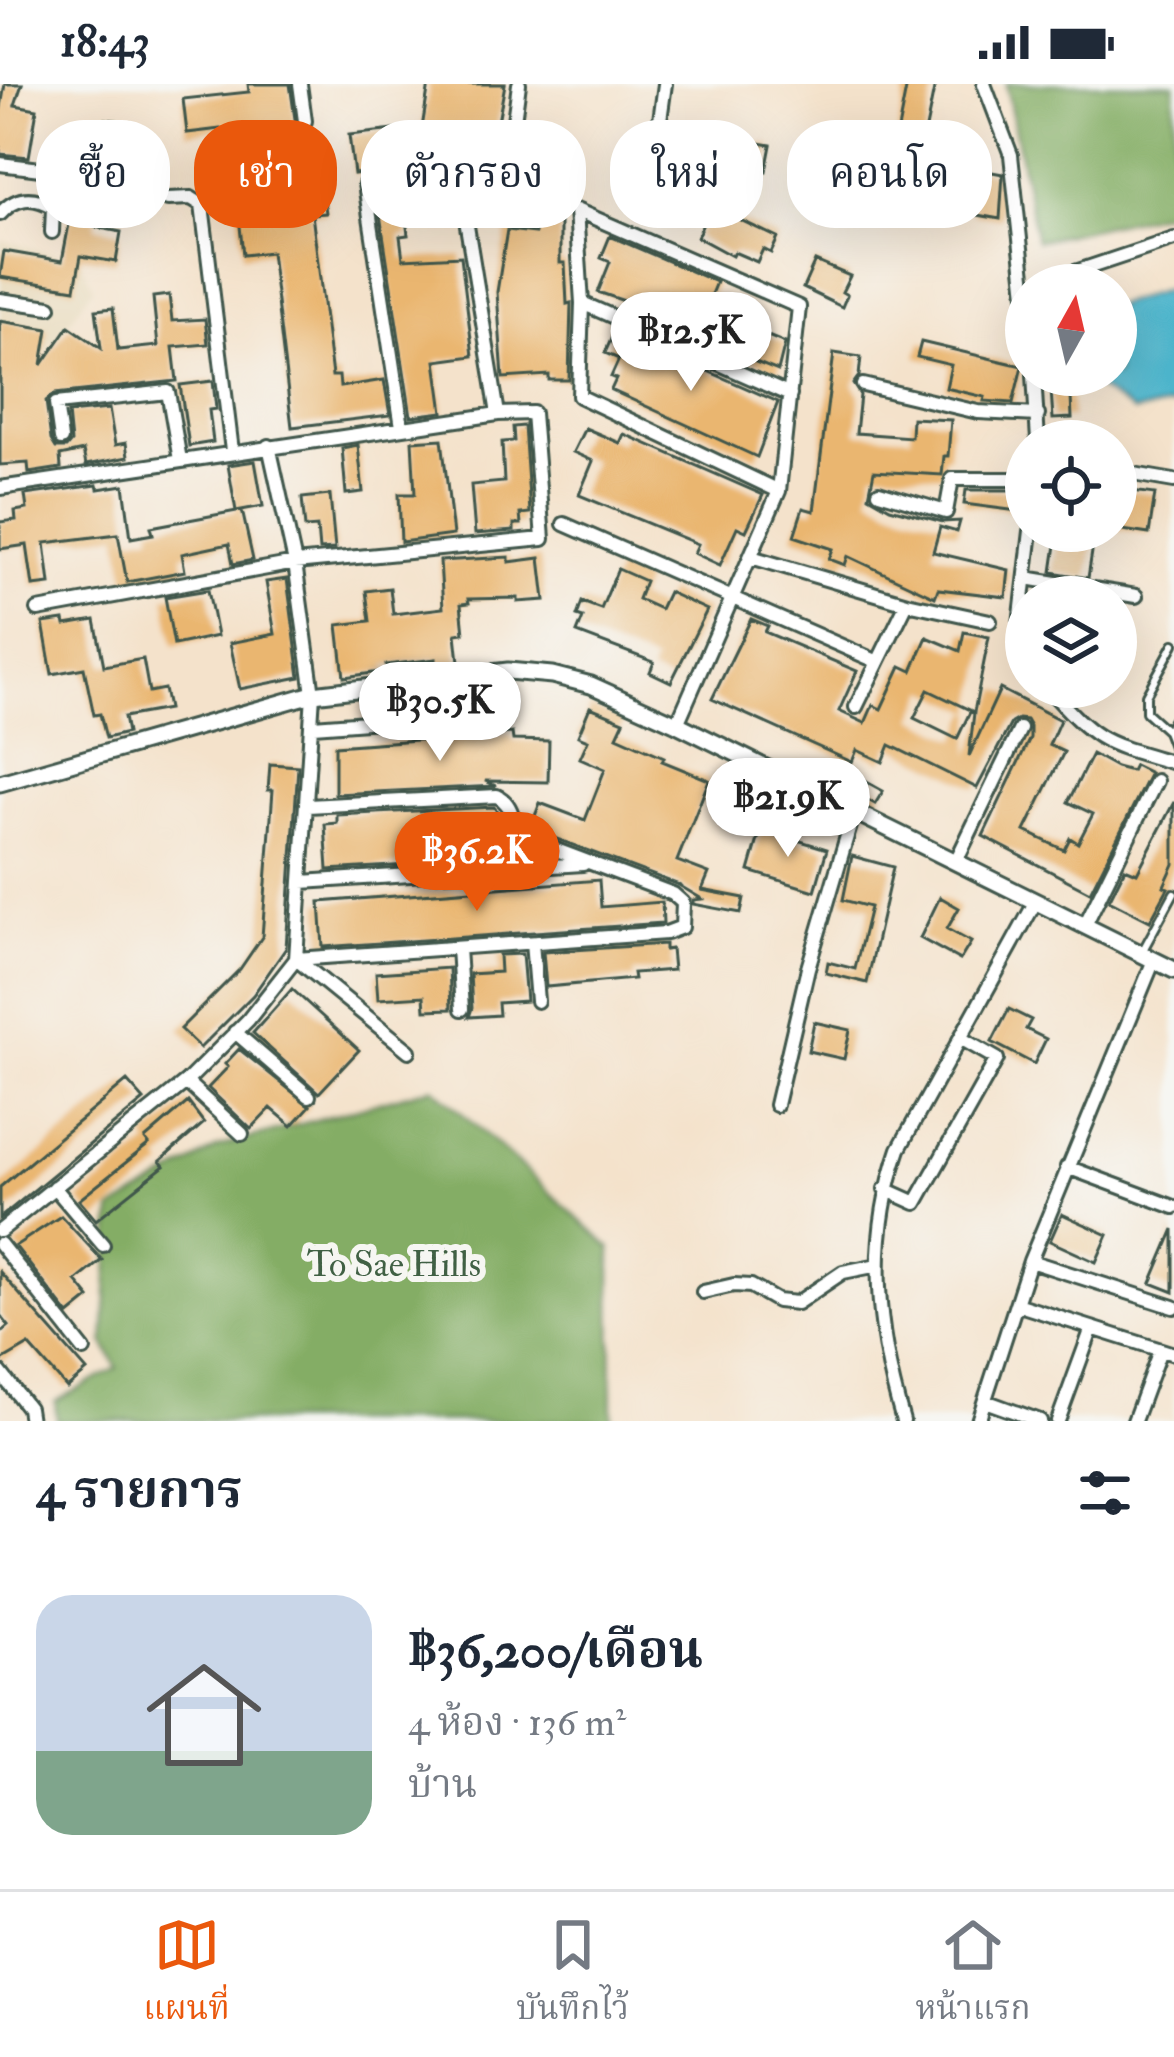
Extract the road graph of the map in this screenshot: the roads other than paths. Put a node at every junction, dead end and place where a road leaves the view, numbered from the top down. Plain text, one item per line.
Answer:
1 (300, 84) edge
2 (519, 84) edge
3 (664, 84) edge
4 (984, 84) edge
5 (305, 120) edge
6 (514, 120) edge
7 (659, 120) edge
8 (0, 164) edge
9 (36, 168) edge
10 (170, 199) edge
11 (0, 214) edge
12 (372, 228) edge
13 (467, 228) edge
14 (52, 232) dead end
15 (1174, 239) edge
16 (1023, 264) edge
17 (1099, 264) edge
18 (0, 300) edge
19 (583, 303) junction
20 (50, 307) dead end
21 (863, 386) dead end
22 (790, 395) junction
23 (1036, 396) edge
24 (498, 414) junction
25 (1038, 415) junction
26 (1038, 420) edge
27 (402, 428) junction
28 (61, 439) dead end
29 (269, 446) junction
30 (232, 451) junction
31 (180, 460) junction
32 (1137, 475) edge
33 (1005, 479) edge
34 (1174, 481) edge
35 (0, 488) edge
36 (779, 491) junction
37 (879, 493) dead end
38 (564, 524) dead end
39 (751, 556) junction
40 (295, 563) junction
41 (734, 598) junction
42 (907, 603) junction
43 (38, 610) dead end
44 (990, 621) dead end
45 (1174, 644) edge
46 (876, 661) junction
47 (313, 694) junction
48 (856, 707) dead end
49 (1067, 708) edge
50 (489, 712) dead end
51 (1174, 719) edge
52 (677, 724) junction
53 (313, 726) junction
54 (1019, 729) dead end
55 (1167, 731) junction
56 (1171, 757) edge
57 (1156, 781) dead end
58 (0, 783) edge
59 (308, 806) junction
60 (855, 809) junction
61 (514, 834) junction
62 (956, 860) junction
63 (590, 864) junction
64 (515, 866) junction
65 (302, 882) junction
66 (1174, 893) edge
67 (1036, 901) junction
68 (1085, 925) junction
69 (532, 943) junction
70 (458, 948) junction
71 (1148, 957) junction
72 (296, 959) junction
73 (1174, 970) edge
74 (537, 1001) dead end
75 (462, 1010) dead end
76 (236, 1032) junction
77 (962, 1039) junction
78 (410, 1051) dead end
79 (186, 1082) junction
80 (309, 1096) dead end
81 (776, 1105) dead end
82 (242, 1134) dead end
83 (1067, 1167) junction
84 (54, 1187) junction
85 (885, 1189) junction
86 (1174, 1208) edge
87 (0, 1231) edge
88 (0, 1244) edge
89 (103, 1245) dead end
90 (1030, 1261) junction
91 (878, 1264) junction
92 (704, 1292) dead end
93 (1016, 1304) junction
94 (1174, 1307) edge
95 (1092, 1328) junction
96 (84, 1350) dead end
97 (1167, 1352) edge
98 (0, 1372) edge
99 (985, 1401) junction
100 (30, 1421) edge
101 (903, 1421) edge
102 (978, 1421) edge
103 (1040, 1421) edge
104 (1058, 1421) edge
105 (1134, 1421) edge

1 - 5 street
2 - 6 street
3 - 7 street
4 - 16 street
8 - 9 street
10 - 30 street
11 - 14 street
12 - 27 street
13 - 24 street
15 - 17 street
18 - 20 street
19 - 22 street
19 - 22 street
19 - 36 street
21 - 25 street
22 - 36 street
23 - 25 street
24 - 27 street
24 - 40 street
25 - 26 street
27 - 29 street
28 - 31 street
29 - 30 street
29 - 40 street
30 - 31 street
31 - 35 street
32 - 34 street
33 - 37 street
36 - 39 street
38 - 41 street
39 - 41 street
39 - 42 street
40 - 43 street
40 - 47 street
41 - 46 street
41 - 52 street
42 - 44 street
42 - 46 street
45 - 55 lane
46 - 48 street
47 - 52 street
47 - 53 street
47 - 58 street
49 - 56 street
50 - 53 street
51 - 55 lane
52 - 60 street
53 - 59 street
54 - 62 street
55 - 56 lane
57 - 68 street
59 - 61 street
59 - 65 street
60 - 62 street
60 - 81 street
61 - 63 street
61 - 64 street
62 - 67 street
63 - 64 street
63 - 69 street
64 - 65 street
65 - 72 street
66 - 71 lane
67 - 68 street
67 - 77 street
68 - 71 street
69 - 70 street
69 - 74 street
70 - 72 street
70 - 75 street
71 - 73 street
71 - 83 street
72 - 76 street
72 - 78 street
76 - 79 street
76 - 80 street
77 - 85 street
77 - 85 street
79 - 82 street
79 - 84 street
83 - 86 street
83 - 90 street
84 - 87 street
84 - 89 street
85 - 91 street
88 - 96 street
90 - 93 street
90 - 94 street
91 - 92 street
91 - 101 street
93 - 95 street
93 - 99 street
95 - 97 street
95 - 104 street
97 - 105 street
98 - 100 street
99 - 102 street
99 - 103 street

